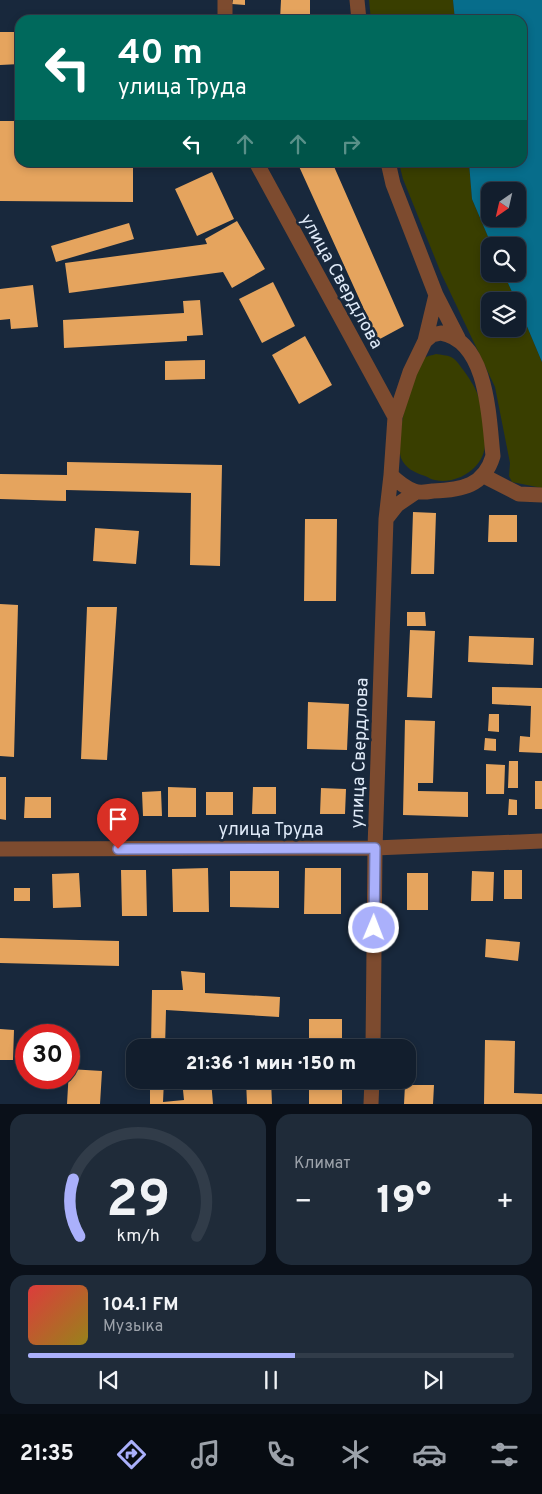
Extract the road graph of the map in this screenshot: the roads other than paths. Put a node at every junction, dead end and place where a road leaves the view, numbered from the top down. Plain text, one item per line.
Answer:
1 (225, 0) edge
2 (357, 0) edge
3 (225, 15) edge
4 (358, 15) edge
5 (259, 167) edge
6 (389, 167) edge
7 (436, 295) junction
8 (458, 338) junction
9 (425, 341) junction
10 (395, 417) junction
11 (391, 475) junction
12 (484, 476) junction
13 (416, 492) junction
14 (542, 495) edge
15 (386, 519) junction
16 (542, 841) edge
17 (375, 848) junction
18 (0, 849) edge
19 (373, 1039) edge
20 (372, 1089) edge
21 (371, 1104) edge

1 - 3 street
2 - 4 street
5 - 10 street, улица Свердлова
6 - 7 street
7 - 8 street
7 - 9 street
8 - 9 street
8 - 12 street
9 - 10 street, улица Свердлова
10 - 11 street, улица Свердлова
11 - 13 street
11 - 15 street, улица Свердлова
12 - 13 street
12 - 14 street
13 - 15 street
15 - 17 street, улица Свердлова
16 - 17 street, улица Труда
17 - 18 street, улица Труда
17 - 19 street, улица Свердлова
20 - 21 street

